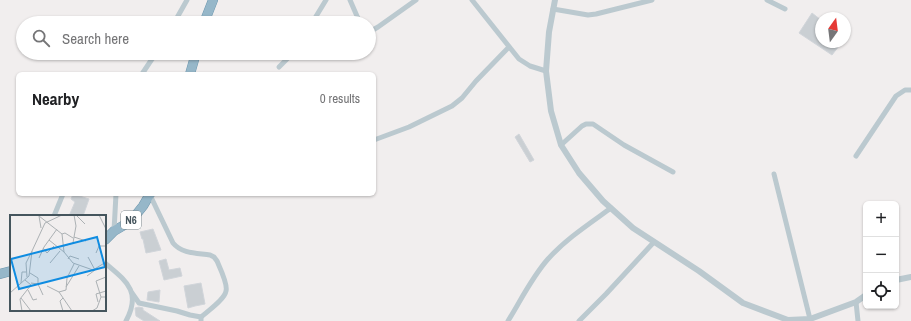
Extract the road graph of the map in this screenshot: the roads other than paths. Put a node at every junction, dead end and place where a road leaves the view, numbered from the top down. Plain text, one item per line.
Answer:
1 (187, 0) edge
2 (213, 0) edge
3 (326, 0) edge
4 (350, 0) edge
5 (416, 0) edge
6 (472, 0) edge
7 (555, 0) edge
8 (652, 0) edge
9 (767, 0) edge
10 (553, 9) junction
11 (785, 9) dead end
12 (178, 16) edge
13 (207, 16) edge
14 (316, 16) edge
15 (357, 16) edge
16 (376, 28) edge
17 (509, 47) junction
18 (151, 60) edge
19 (194, 60) edge
20 (286, 60) edge
21 (279, 67) dead end
22 (546, 71) junction
23 (143, 72) edge
24 (191, 72) edge
25 (911, 90) edge
26 (376, 139) edge
27 (561, 145) junction
28 (856, 156) dead end
29 (673, 172) dead end
30 (774, 174) dead end
31 (62, 196) edge
32 (116, 196) edge
33 (149, 196) edge
34 (151, 196) edge
35 (611, 208) junction
36 (54, 215) edge
37 (114, 231) junction
38 (106, 239) edge
39 (654, 242) junction
40 (106, 264) edge
41 (10, 271) edge
42 (0, 274) edge
43 (911, 277) edge
44 (899, 279) edge
45 (132, 293) junction
46 (863, 297) edge
47 (856, 302) junction
48 (201, 319) edge
49 (810, 320) edge
50 (126, 321) edge
51 (508, 321) edge
52 (579, 321) edge
53 (858, 321) edge

1 - 12 street
2 - 13 highway
3 - 14 street
4 - 15 street
5 - 16 street
6 - 17 street
7 - 10 street
8 - 10 street
9 - 11 street
10 - 22 street
17 - 22 street
17 - 26 street
18 - 23 street
19 - 24 highway
20 - 21 street
22 - 27 street
25 - 28 street
27 - 29 street
27 - 35 street
30 - 49 street
31 - 36 street
32 - 37 street
33 - 37 highway, N6
34 - 48 street
35 - 39 street
35 - 51 street
37 - 38 highway, N6
39 - 49 street
39 - 52 street
40 - 45 street
41 - 42 highway
43 - 44 street
45 - 48 street
45 - 50 street
46 - 47 street
47 - 49 street
47 - 53 street

